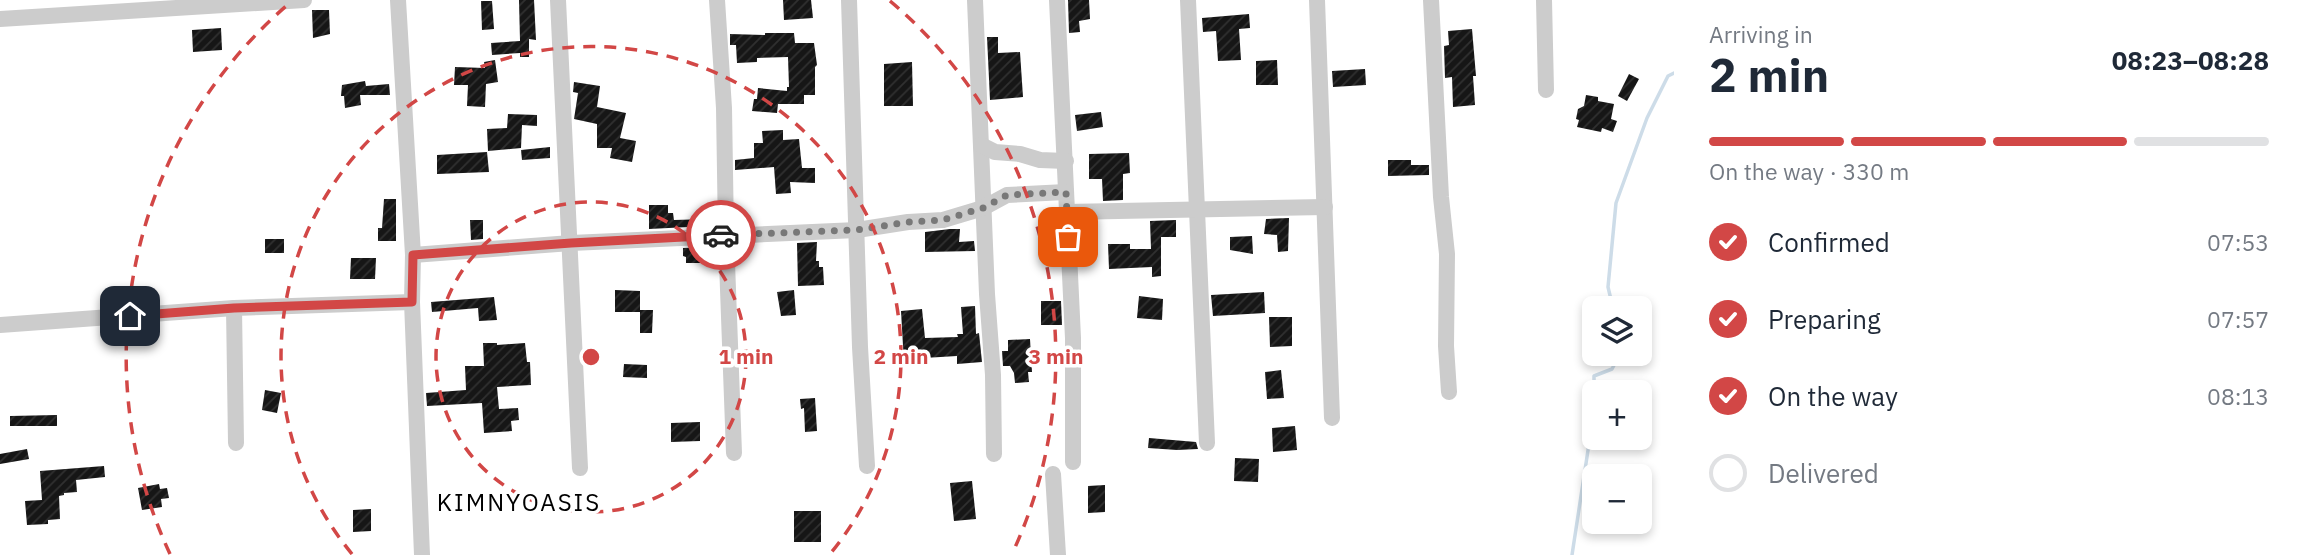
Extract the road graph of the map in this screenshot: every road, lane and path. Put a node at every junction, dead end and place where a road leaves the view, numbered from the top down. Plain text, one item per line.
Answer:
1 (304, 0) edge
2 (398, 0) edge
3 (558, 0) edge
4 (717, 0) edge
5 (849, 0) edge
6 (975, 0) edge
7 (1056, 0) edge
8 (1188, 0) edge
9 (1317, 0) edge
10 (1431, 0) edge
11 (1544, 0) edge
12 (97, 7) edge
13 (0, 19) edge
14 (1546, 90) dead end
15 (981, 145) junction
16 (1066, 161) junction
17 (1066, 192) junction
18 (1325, 207) junction
19 (983, 208) junction
20 (1197, 208) junction
21 (1067, 212) junction
22 (857, 230) junction
23 (726, 234) junction
24 (571, 243) junction
25 (413, 255) junction
26 (412, 302) junction
27 (234, 308) junction
28 (0, 326) edge
29 (1449, 392) dead end
30 (1332, 418) dead end
31 (236, 443) dead end
32 (1207, 443) dead end
33 (734, 453) dead end
34 (994, 454) dead end
35 (1073, 462) dead end
36 (867, 466) dead end
37 (580, 468) dead end
38 (1053, 474) dead end
39 (422, 555) edge
40 (1058, 555) edge

1 - 12 street
2 - 25 street
3 - 24 street
4 - 23 street
5 - 22 street
6 - 15 street
7 - 16 street
8 - 20 street
9 - 18 street
10 - 29 street
11 - 14 street
12 - 13 street
15 - 16 street
15 - 19 street
16 - 17 street
17 - 19 street
17 - 21 street
18 - 20 street
18 - 30 street
19 - 22 street
19 - 34 street
20 - 21 street
20 - 32 street
21 - 35 street
22 - 23 street
22 - 36 street
23 - 24 street
23 - 33 street
24 - 25 street
24 - 37 street
25 - 26 street
26 - 27 street
26 - 39 street
27 - 28 street
27 - 31 street
38 - 40 street

